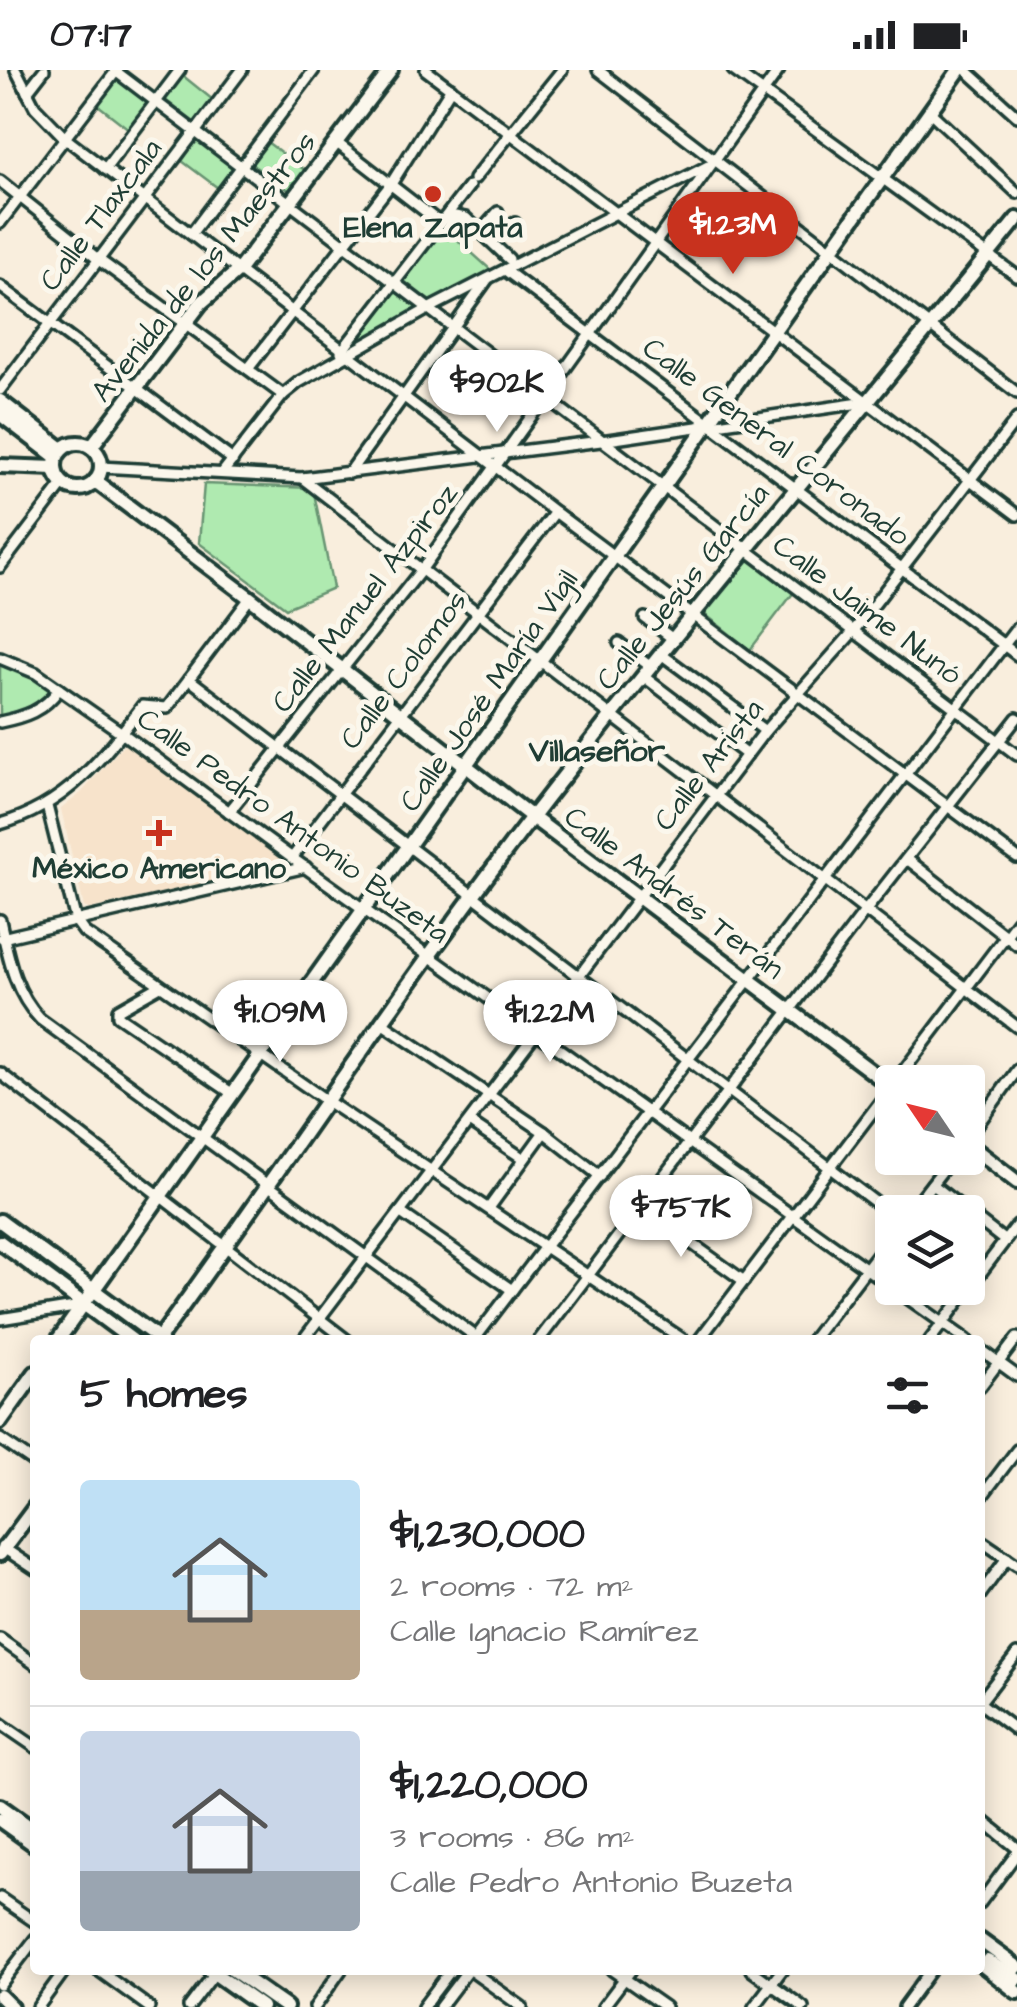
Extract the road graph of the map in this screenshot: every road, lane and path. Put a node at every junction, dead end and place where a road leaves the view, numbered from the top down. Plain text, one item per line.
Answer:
1 (16, 70) edge
2 (44, 70) edge
3 (115, 70) edge
4 (180, 70) edge
5 (242, 70) edge
6 (314, 70) edge
7 (391, 70) edge
8 (426, 70) edge
9 (562, 70) edge
10 (598, 70) edge
11 (733, 70) edge
12 (779, 70) edge
13 (959, 70) edge
14 (966, 70) edge
15 (451, 88) junction
16 (28, 92) junction
17 (764, 92) junction
18 (155, 102) junction
19 (929, 111) junction
20 (1017, 116) edge
21 (194, 132) junction
22 (512, 133) junction
23 (65, 138) junction
24 (337, 143) junction
25 (712, 162) junction
26 (240, 168) junction
27 (105, 169) junction
28 (881, 178) junction
29 (0, 181) edge
30 (391, 184) junction
31 (1017, 194) edge
32 (20, 196) junction
33 (145, 199) junction
34 (290, 204) junction
35 (498, 212) dead end
36 (616, 212) junction
37 (1017, 219) edge
38 (439, 222) junction
39 (515, 222) dead end
40 (0, 223) edge
41 (191, 234) junction
42 (485, 235) junction
43 (656, 242) junction
44 (344, 244) junction
45 (832, 249) junction
46 (988, 255) junction
47 (509, 259) dead end
48 (98, 260) junction
49 (239, 270) junction
50 (505, 270) junction
51 (1017, 276) edge
52 (489, 277) junction
53 (395, 284) junction
54 (0, 286) edge
55 (428, 308) junction
56 (293, 310) junction
57 (185, 323) junction
58 (50, 324) junction
59 (929, 326) junction
60 (454, 329) junction
61 (773, 332) junction
62 (592, 334) junction
63 (347, 351) junction
64 (248, 369) junction
65 (136, 388) junction
66 (0, 390) edge
67 (1017, 393) edge
68 (283, 395) junction
69 (405, 396) junction
70 (546, 399) junction
71 (0, 401) edge
72 (867, 402) junction
73 (0, 414) edge
74 (1017, 419) edge
75 (708, 425) junction
76 (601, 441) junction
77 (91, 447) junction
78 (509, 452) junction
79 (483, 454) junction
80 (58, 458) junction
81 (232, 460) junction
82 (0, 466) edge
83 (100, 466) junction
84 (498, 466) junction
85 (223, 472) junction
86 (350, 474) junction
87 (302, 478) junction
88 (970, 480) junction
89 (95, 481) junction
90 (63, 484) junction
91 (664, 486) junction
92 (795, 489) junction
93 (554, 512) junction
94 (1017, 515) edge
95 (746, 550) junction
96 (4, 554) edge
97 (614, 556) junction
98 (0, 567) edge
99 (901, 568) junction
100 (422, 569) junction
101 (250, 598) junction
102 (480, 613) junction
103 (692, 614) junction
104 (644, 618) dead end
105 (1017, 628) edge
106 (852, 633) junction
107 (672, 639) junction
108 (619, 642) dead end
109 (1005, 646) junction
110 (661, 654) junction
111 (1017, 655) edge
112 (0, 658) edge
113 (541, 663) junction
114 (343, 670) junction
115 (647, 671) junction
116 (189, 680) junction
117 (59, 690) junction
118 (798, 692) junction
119 (958, 710) junction
120 (402, 714) junction
121 (610, 717) junction
122 (1017, 718) edge
123 (0, 722) edge
124 (765, 731) junction
125 (122, 732) junction
126 (999, 742) junction
127 (280, 749) junction
128 (747, 755) junction
129 (1017, 755) edge
130 (467, 766) junction
131 (908, 774) junction
132 (341, 795) junction
133 (715, 797) junction
134 (47, 806) junction
135 (948, 806) junction
136 (230, 812) junction
137 (532, 817) junction
138 (0, 824) edge
139 (410, 847) junction
140 (292, 858) junction
141 (1017, 858) edge
142 (907, 859) junction
143 (306, 867) junction
144 (824, 880) junction
145 (473, 895) junction
146 (639, 898) junction
147 (365, 909) junction
148 (866, 910) junction
149 (0, 920) edge
150 (76, 921) junction
151 (1017, 921) edge
152 (1006, 937) junction
153 (2, 938) edge
154 (1017, 945) edge
155 (430, 957) junction
156 (580, 976) junction
157 (750, 980) junction
158 (160, 986) junction
159 (966, 989) junction
160 (790, 1010) junction
161 (384, 1024) junction
162 (1017, 1028) edge
163 (537, 1032) junction
164 (262, 1054) junction
165 (688, 1059) junction
166 (908, 1065) edge
167 (1017, 1070) edge
168 (875, 1072) edge
169 (0, 1073) edge
170 (728, 1090) junction
171 (233, 1094) junction
172 (489, 1094) junction
173 (327, 1101) junction
174 (875, 1109) edge
175 (648, 1112) junction
176 (985, 1116) edge
177 (469, 1122) junction
178 (544, 1132) junction
179 (203, 1136) junction
180 (690, 1142) junction
181 (985, 1155) edge
182 (524, 1160) junction
183 (831, 1168) junction
184 (433, 1172) junction
185 (939, 1175) edge
186 (600, 1176) junction
187 (1017, 1182) edge
188 (932, 1184) junction
189 (268, 1186) junction
190 (162, 1195) junction
191 (923, 1195) edge
192 (875, 1201) edge
193 (641, 1207) junction
194 (489, 1208) junction
195 (402, 1212) junction
196 (792, 1216) junction
197 (0, 1220) edge
198 (1017, 1225) edge
199 (1005, 1241) junction
200 (0, 1242) edge
201 (226, 1246) junction
202 (546, 1247) junction
203 (875, 1257) edge
204 (367, 1258) junction
205 (985, 1262) edge
206 (866, 1268) junction
207 (875, 1274) edge
208 (588, 1275) junction
209 (744, 1281) junction
210 (512, 1290) junction
211 (94, 1291) junction
212 (83, 1305) junction
213 (918, 1305) edge
214 (953, 1305) edge
215 (319, 1318) junction
216 (0, 1319) edge
217 (942, 1323) junction
218 (62, 1335) edge
219 (125, 1335) edge
220 (153, 1335) edge
221 (164, 1335) edge
222 (307, 1335) edge
223 (341, 1335) edge
224 (472, 1335) edge
225 (480, 1335) edge
226 (543, 1335) edge
227 (677, 1335) edge
228 (703, 1335) edge
229 (816, 1335) edge
230 (934, 1335) edge
231 (959, 1335) edge
232 (1017, 1338) edge
233 (985, 1353) edge
234 (998, 1362) junction
235 (1017, 1376) edge
236 (30, 1380) edge
237 (985, 1380) edge
238 (0, 1422) edge
239 (0, 1438) edge
240 (1016, 1453) edge
241 (30, 1460) edge
242 (985, 1493) edge
243 (30, 1512) edge
244 (985, 1543) edge
245 (1, 1549) edge
246 (1007, 1558) junction
247 (1017, 1565) edge
248 (30, 1567) edge
249 (985, 1588) edge
250 (0, 1639) edge
251 (1017, 1654) edge
252 (30, 1660) edge
253 (985, 1696) edge
254 (985, 1707) edge
255 (0, 1723) edge
256 (1017, 1731) edge
257 (30, 1744) edge
258 (0, 1806) edge
259 (0, 1820) edge
260 (985, 1822) edge
261 (30, 1827) edge
262 (30, 1841) edge
263 (1017, 1850) edge
264 (985, 1896) edge
265 (0, 1898) edge
266 (30, 1919) edge
267 (985, 1944) edge
268 (30, 1946) edge
269 (985, 1963) edge
270 (985, 1965) edge
271 (1017, 1967) edge
272 (61, 1975) edge
273 (105, 1975) edge
274 (211, 1975) edge
275 (219, 1975) edge
276 (240, 1975) edge
277 (337, 1975) edge
278 (447, 1975) edge
279 (465, 1975) edge
280 (476, 1975) edge
281 (627, 1975) edge
282 (629, 1975) edge
283 (758, 1975) edge
284 (778, 1975) edge
285 (927, 1975) edge
286 (1017, 1979) edge
287 (771, 1984) junction
288 (0, 1985) edge
289 (1017, 1992) edge
290 (0, 1996) edge
291 (12, 2007) edge
292 (38, 2007) edge
293 (150, 2007) edge
294 (189, 2007) edge
295 (262, 2007) edge
296 (286, 2007) edge
297 (315, 2007) edge
298 (423, 2007) edge
299 (440, 2007) edge
300 (522, 2007) edge
301 (603, 2007) edge
302 (665, 2007) edge
303 (754, 2007) edge
304 (803, 2007) edge
305 (904, 2007) edge

1 - 16 street
2 - 16 street
3 - 18 street, Calle Jaime Nunó
3 - 23 street
4 - 18 street
5 - 21 street, Calle Tlaxcala
6 - 26 street
7 - 24 street, Avenida de los Maestros
8 - 15 street
9 - 22 street
10 - 25 street
11 - 17 street
12 - 17 street, Calle Manuel Azpiroz
13 - 19 street, Calle José María Vigil
14 - 20 street
15 - 22 street
15 - 30 street
16 - 23 street
17 - 25 street, Calle Manuel Azpiroz
17 - 28 street
18 - 21 street, Calle Jaime Nunó
18 - 27 street
19 - 28 street, Calle José María Vigil
19 - 31 street
21 - 26 street, Calle Jaime Nunó
21 - 33 street, Calle Tlaxcala
22 - 36 street
22 - 38 street
23 - 27 street
23 - 32 street
24 - 30 street
24 - 34 street, Avenida de los Maestros
25 - 36 street
25 - 43 street, Calle Manuel Azpiroz
25 - 45 street
26 - 34 street, Calle Jaime Nunó
26 - 41 street
27 - 33 street
28 - 45 street, Calle José María Vigil
28 - 46 street
29 - 32 street
30 - 38 street
30 - 44 street
32 - 40 street
32 - 48 street
33 - 41 street
33 - 48 street, Calle Tlaxcala
34 - 44 street, Calle Jaime Nunó
34 - 49 street, Avenida de los Maestros
35 - 42 street
36 - 43 street
36 - 50 street
37 - 46 street, Calle Jesús García
38 - 42 street
38 - 53 street
39 - 42 street
41 - 49 street
42 - 47 street
43 - 61 street
43 - 62 street, Calle Manuel Azpiroz
44 - 53 street, Calle Jaime Nunó
44 - 56 street
45 - 59 street
45 - 61 street, Calle José María Vigil
46 - 51 street
46 - 59 street, Calle Jesús García
48 - 57 street
48 - 58 street, Calle Tlaxcala
49 - 56 street
49 - 57 street, Avenida de los Maestros
50 - 52 street
50 - 62 street, Calle General Coronado
52 - 55 street
52 - 60 street
53 - 55 street, Calle Jaime Nunó
53 - 63 street
54 - 58 street
55 - 60 street, Calle Jaime Nunó
55 - 63 street
56 - 63 street
56 - 64 street
57 - 64 street
57 - 65 street, Avenida de los Maestros
58 - 65 street
58 - 66 street, Calle Tlaxcala
59 - 67 street
59 - 72 street, Calle Jesús García
60 - 69 street
60 - 70 street, Calle Jaime Nunó
61 - 72 street
61 - 75 street, Calle José María Vigil
62 - 70 street, Calle Manuel Azpiroz
62 - 75 street, Calle General Coronado
63 - 68 street
63 - 69 street
64 - 68 street
65 - 77 street, Avenida de los Maestros
65 - 81 street
68 - 81 street
69 - 79 street
69 - 86 street
70 - 76 street, Calle Jaime Nunó
70 - 78 street, Calle Manuel Azpiroz
71 - 80 street
72 - 75 street
72 - 88 street
72 - 92 street, Calle Jesús García
73 - 80 street
74 - 88 street, Calle Arista
75 - 76 street
75 - 91 street, Calle José María Vigil
75 - 92 street, Calle General Coronado
76 - 78 street
76 - 91 street, Calle Jaime Nunó
77 - 80 street
77 - 83 street
78 - 79 street
78 - 84 street, Calle Manuel Azpiroz
79 - 84 street
79 - 86 street
80 - 82 street
80 - 90 street
81 - 85 street
83 - 85 street
83 - 89 street
84 - 93 street
84 - 100 street, Calle Manuel Azpiroz
85 - 87 street
86 - 87 street
87 - 100 street
88 - 94 street
88 - 99 street, Calle Arista
89 - 90 street
89 - 101 street, Calle Andrés Terán
90 - 96 street
91 - 95 street, Calle Jaime Nunó
91 - 97 street, Calle José María Vigil
92 - 95 street, Calle Jesús García
92 - 99 street, Calle General Coronado
93 - 97 street
93 - 102 street, Calle Colomos
95 - 103 street, Calle Jesús García
95 - 106 street, Calle Jaime Nunó
96 - 98 street
97 - 103 street
97 - 113 street, Calle José María Vigil
99 - 106 street, Calle Arista
99 - 109 street, Calle General Coronado
100 - 102 street
100 - 114 street, Calle Manuel Azpiroz
101 - 114 street, Calle Andrés Terán
101 - 116 street
102 - 113 street
102 - 120 street, Calle Colomos
103 - 107 street, Calle Jesús García
103 - 118 street
104 - 107 street
105 - 109 street
106 - 118 street, Calle Arista
106 - 119 street, Calle Jaime Nunó
107 - 110 street, Calle Jesús García
108 - 115 street
109 - 111 street, Calle General Coronado
109 - 119 street
110 - 115 street, Calle Jesús García
110 - 124 street
112 - 117 street, Calle Pedro Antonio Buzeta
113 - 121 street
113 - 130 street, Calle José María Vigil
114 - 120 street, Calle Andrés Terán
114 - 127 street, Calle Manuel Azpiroz
115 - 121 street, Calle Jesús García
115 - 128 street
116 - 125 street
116 - 127 street
117 - 123 street
117 - 125 street, Calle Pedro Antonio Buzeta
118 - 124 street, Calle Arista
118 - 131 street
119 - 126 street, Calle Jaime Nunó
119 - 131 street
120 - 130 street, Calle Andrés Terán
120 - 132 street, Calle Colomos
121 - 133 street
121 - 137 street, Calle Jesús García
122 - 126 street
124 - 128 street, Calle Arista
125 - 134 street
125 - 136 street, Calle Pedro Antonio Buzeta
126 - 129 street, Calle Jaime Nunó
126 - 135 street
127 - 132 street
127 - 136 street, Calle Manuel Azpiroz
128 - 133 street, Calle Arista
130 - 137 street, Calle Andrés Terán
130 - 139 street, Calle José María Vigil
131 - 135 street
131 - 144 street
132 - 139 street
132 - 140 street, Calle Colomos
133 - 144 street
133 - 146 street, Calle Arista
134 - 138 street
134 - 150 street
135 - 141 street
135 - 142 street
136 - 140 street, Calle Pedro Antonio Buzeta
137 - 145 street, Calle Jesús García
137 - 146 street, Calle Andrés Terán
139 - 145 street
139 - 147 street, Calle José María Vigil
140 - 143 street, Calle Pedro Antonio Buzeta
142 - 148 street
142 - 152 street
143 - 147 street, Calle Pedro Antonio Buzeta
143 - 150 street
144 - 148 street
144 - 157 street
145 - 155 street, Calle Jesús García
145 - 156 street
146 - 156 street, Calle Arista
146 - 157 street, Calle Andrés Terán
147 - 155 street, Calle Pedro Antonio Buzeta
147 - 164 street, Calle José María Vigil
148 - 159 street
148 - 160 street
149 - 153 street
150 - 153 street
150 - 158 street
151 - 152 street
152 - 154 street
152 - 159 street
153 - 179 street
155 - 161 street, Calle Jesús García
155 - 163 street, Calle Pedro Antonio Buzeta
156 - 163 street, Calle Arista
156 - 165 street
157 - 160 street, Calle Andrés Terán
157 - 165 street
158 - 164 street
158 - 171 street
159 - 162 street
159 - 166 street
160 - 168 street, Calle Andrés Terán
160 - 170 street
161 - 172 street
161 - 173 street, Calle Jesús García
163 - 172 street, Calle Arista
163 - 175 street, Calle Pedro Antonio Buzeta
164 - 171 street, Calle José María Vigil
164 - 173 street
165 - 170 street
165 - 175 street
167 - 176 street
169 - 190 street
170 - 180 street
170 - 183 street
171 - 179 street, Calle José María Vigil
172 - 177 street, Calle Arista
172 - 178 street
173 - 184 street
173 - 189 street, Calle Jesús García
174 - 183 street
175 - 180 street, Calle Pedro Antonio Buzeta
175 - 186 street
177 - 182 street
177 - 184 street, Calle Arista
178 - 182 street
178 - 186 street
179 - 189 street
179 - 190 street, Calle José María Vigil
180 - 193 street
180 - 196 street, Calle Pedro Antonio Buzeta
181 - 187 street
182 - 194 street
183 - 192 street
183 - 196 street
184 - 194 street
184 - 195 street, Calle Arista
185 - 188 street
186 - 202 street
188 - 191 street
188 - 199 street
189 - 201 street, Calle Jesús García
189 - 204 street
190 - 201 street
190 - 211 street, Calle José María Vigil
193 - 208 street
193 - 209 street
194 - 202 street
195 - 204 street, Calle Arista
195 - 210 street
196 - 206 street, Calle Pedro Antonio Buzeta
196 - 209 street
197 - 211 street
198 - 199 street
199 - 205 street
200 - 212 street
201 - 215 street
201 - 221 street, Calle Jesús García
202 - 208 street
202 - 210 street
203 - 206 street
204 - 215 street, Calle Arista
204 - 224 street
206 - 207 street, Calle Pedro Antonio Buzeta
206 - 229 street
208 - 226 street
208 - 227 street
209 - 228 street
210 - 225 street
211 - 212 street, Calle José María Vigil
211 - 220 street
212 - 216 street
212 - 218 street, Calle José María Vigil
212 - 219 street
213 - 217 street, Calle Pedro Antonio Buzeta
214 - 217 street
215 - 222 street, Calle Arista
215 - 223 street
217 - 230 street
217 - 231 street, Calle Pedro Antonio Buzeta
232 - 234 street
233 - 234 street
234 - 235 street
234 - 237 street
236 - 238 street
239 - 241 street
240 - 242 street
243 - 245 street
244 - 246 street
245 - 248 street
246 - 247 street
246 - 249 street
250 - 252 street
251 - 253 street
254 - 256 street
255 - 257 street
258 - 261 street
259 - 262 street
260 - 263 street
263 - 264 street
265 - 266 street
267 - 271 street
268 - 288 street
269 - 286 street
270 - 289 street
272 - 292 street
273 - 293 street
274 - 294 street
275 - 295 street
276 - 296 street
277 - 297 street
278 - 298 street
279 - 299 street
280 - 300 street
281 - 301 street
282 - 302 street
283 - 287 street
284 - 287 street
285 - 305 street
287 - 303 street
287 - 304 street
290 - 291 street

